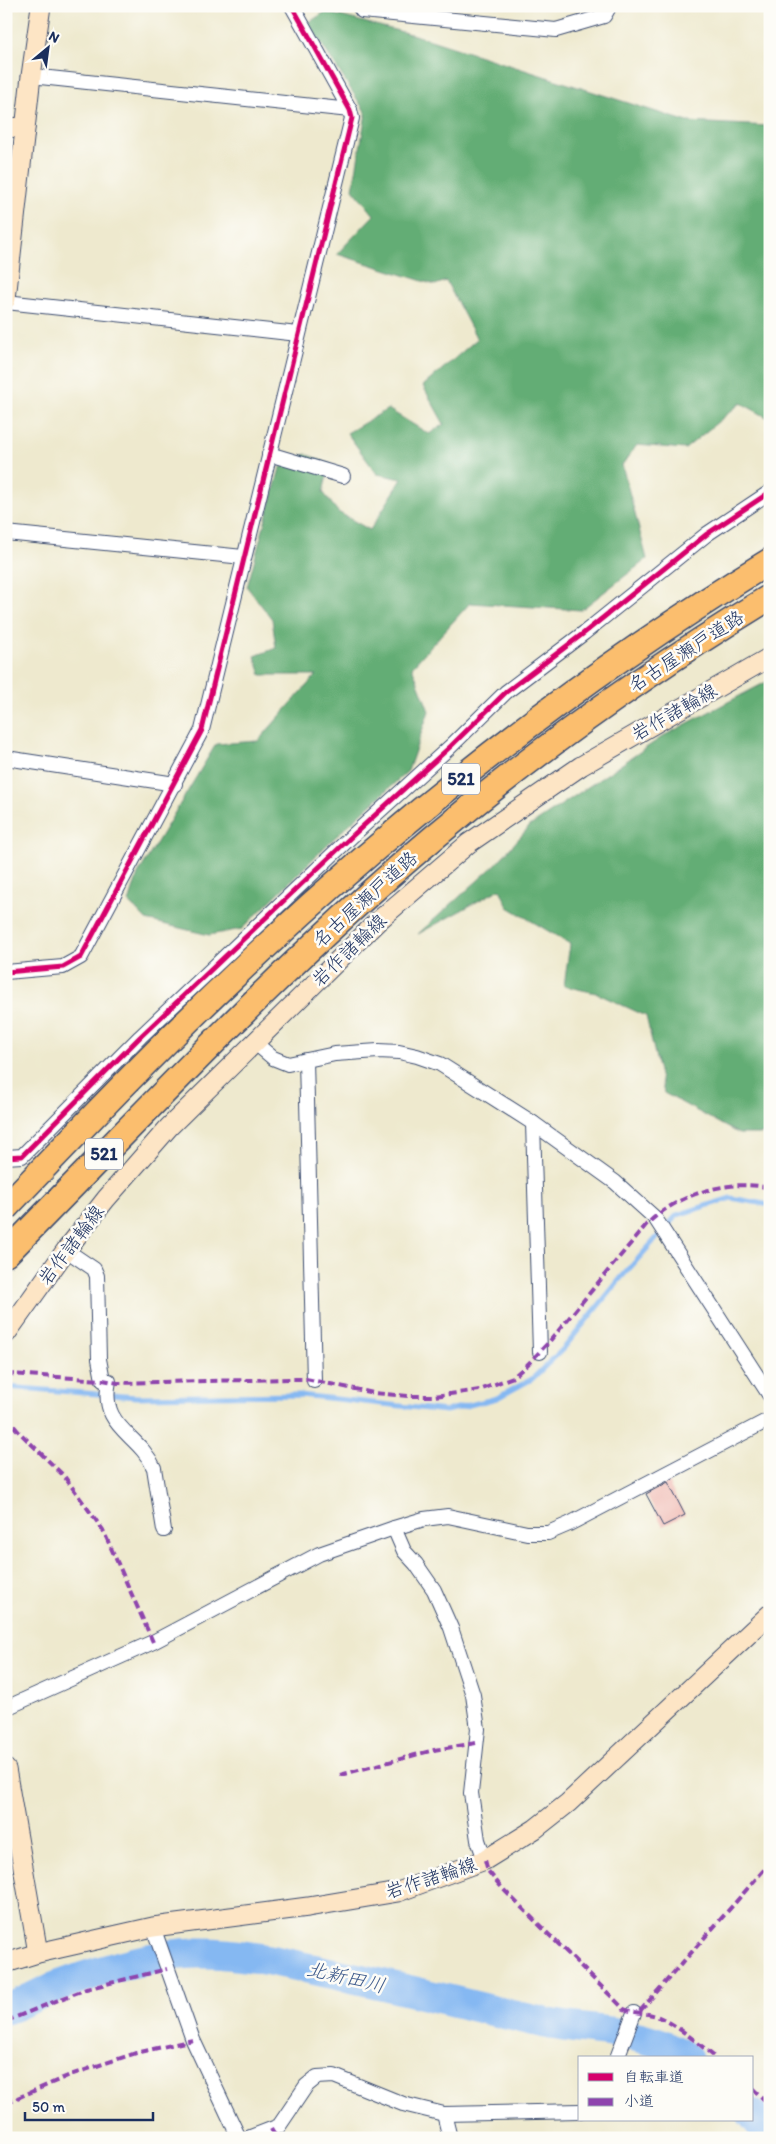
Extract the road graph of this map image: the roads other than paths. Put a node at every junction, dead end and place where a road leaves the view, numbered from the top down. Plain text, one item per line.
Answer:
1 (41, 6) edge
2 (292, 6) edge
3 (359, 6) edge
4 (607, 6) edge
5 (31, 76) junction
6 (350, 110) junction
7 (16, 128) edge
8 (6, 301) edge
9 (298, 334) junction
10 (269, 454) junction
11 (343, 476) dead end
12 (770, 492) edge
13 (6, 532) edge
14 (243, 557) junction
15 (770, 561) edge
16 (770, 596) edge
17 (770, 657) edge
18 (6, 758) edge
19 (175, 784) junction
20 (6, 972) edge
21 (254, 1042) junction
22 (306, 1060) junction
23 (533, 1123) junction
24 (6, 1157) edge
25 (6, 1208) edge
26 (66, 1250) junction
27 (6, 1254) edge
28 (6, 1334) edge
29 (540, 1352) dead end
30 (314, 1381) dead end
31 (770, 1396) edge
32 (770, 1419) edge
33 (394, 1528) junction
34 (164, 1530) dead end
35 (770, 1614) edge
36 (6, 1708) edge
37 (6, 1770) edge
38 (485, 1860) junction
39 (153, 1927) junction
40 (38, 1953) junction
41 (6, 1963) edge
42 (632, 2018) dead end
43 (619, 2052) edge
44 (578, 2110) edge
45 (444, 2114) junction
46 (239, 2138) edge
47 (248, 2138) edge
48 (450, 2138) edge

1 - 5 main road
2 - 6 street
3 - 4 street
5 - 6 street
5 - 7 main road
6 - 9 street
7 - 8 main road
8 - 9 street
9 - 10 street
10 - 11 street
10 - 14 street
12 - 24 street
13 - 14 street
14 - 19 street
15 - 25 highway, 名古屋瀬戸道路 / 521
16 - 27 highway, 名古屋瀬戸道路 / 521
17 - 21 main road, 岩作諸輪線
18 - 19 street
19 - 20 street
21 - 22 street
21 - 26 main road, 岩作諸輪線
22 - 23 street
22 - 30 street
23 - 29 street
23 - 31 street
26 - 28 main road, 岩作諸輪線
26 - 34 street
32 - 33 street
33 - 36 street
33 - 38 street
35 - 38 main road, 岩作諸輪線
37 - 40 main road
38 - 39 main road, 岩作諸輪線
39 - 40 main road, 岩作諸輪線
39 - 46 street
40 - 41 main road, 岩作諸輪線
42 - 43 street
44 - 45 street
45 - 47 street
45 - 48 street

